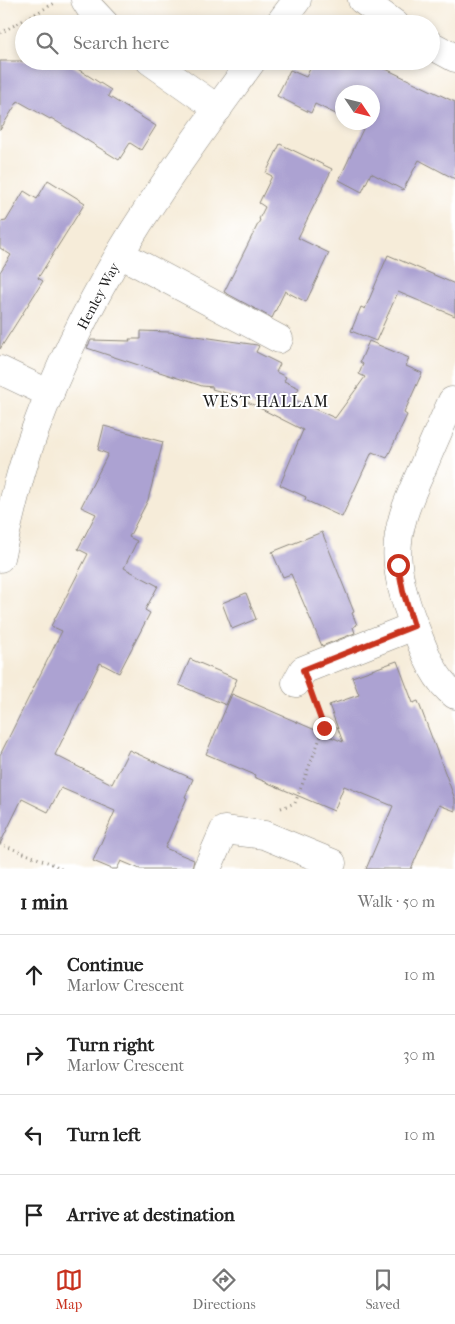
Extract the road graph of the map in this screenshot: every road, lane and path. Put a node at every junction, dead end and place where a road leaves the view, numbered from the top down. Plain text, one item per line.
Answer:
1 (60, 0) edge
2 (85, 0) edge
3 (296, 0) edge
4 (362, 0) edge
5 (33, 15) edge
6 (97, 15) edge
7 (285, 15) edge
8 (383, 15) edge
9 (15, 25) edge
10 (0, 33) edge
11 (440, 50) edge
12 (455, 58) edge
13 (163, 70) edge
14 (246, 70) edge
15 (218, 109) junction
16 (120, 254) junction
17 (279, 338) dead end
18 (0, 370) edge
19 (50, 394) junction
20 (454, 401) edge
21 (0, 558) edge
22 (414, 626) junction
23 (300, 677) joint
24 (455, 695) edge
25 (278, 809) dead end
26 (0, 844) edge
27 (61, 869) edge
28 (207, 869) edge
29 (329, 869) edge

1 - 5 path
2 - 6 street
3 - 7 street
4 - 8 street
9 - 10 path
11 - 12 street
13 - 15 street
14 - 15 street, Henley Way
15 - 16 street, Henley Way
16 - 17 street
16 - 19 street, Henley Way
18 - 19 street
19 - 21 street, Henley Way
20 - 22 street
22 - 23 street
22 - 24 street
23 - 25 path
26 - 27 path
28 - 29 street

